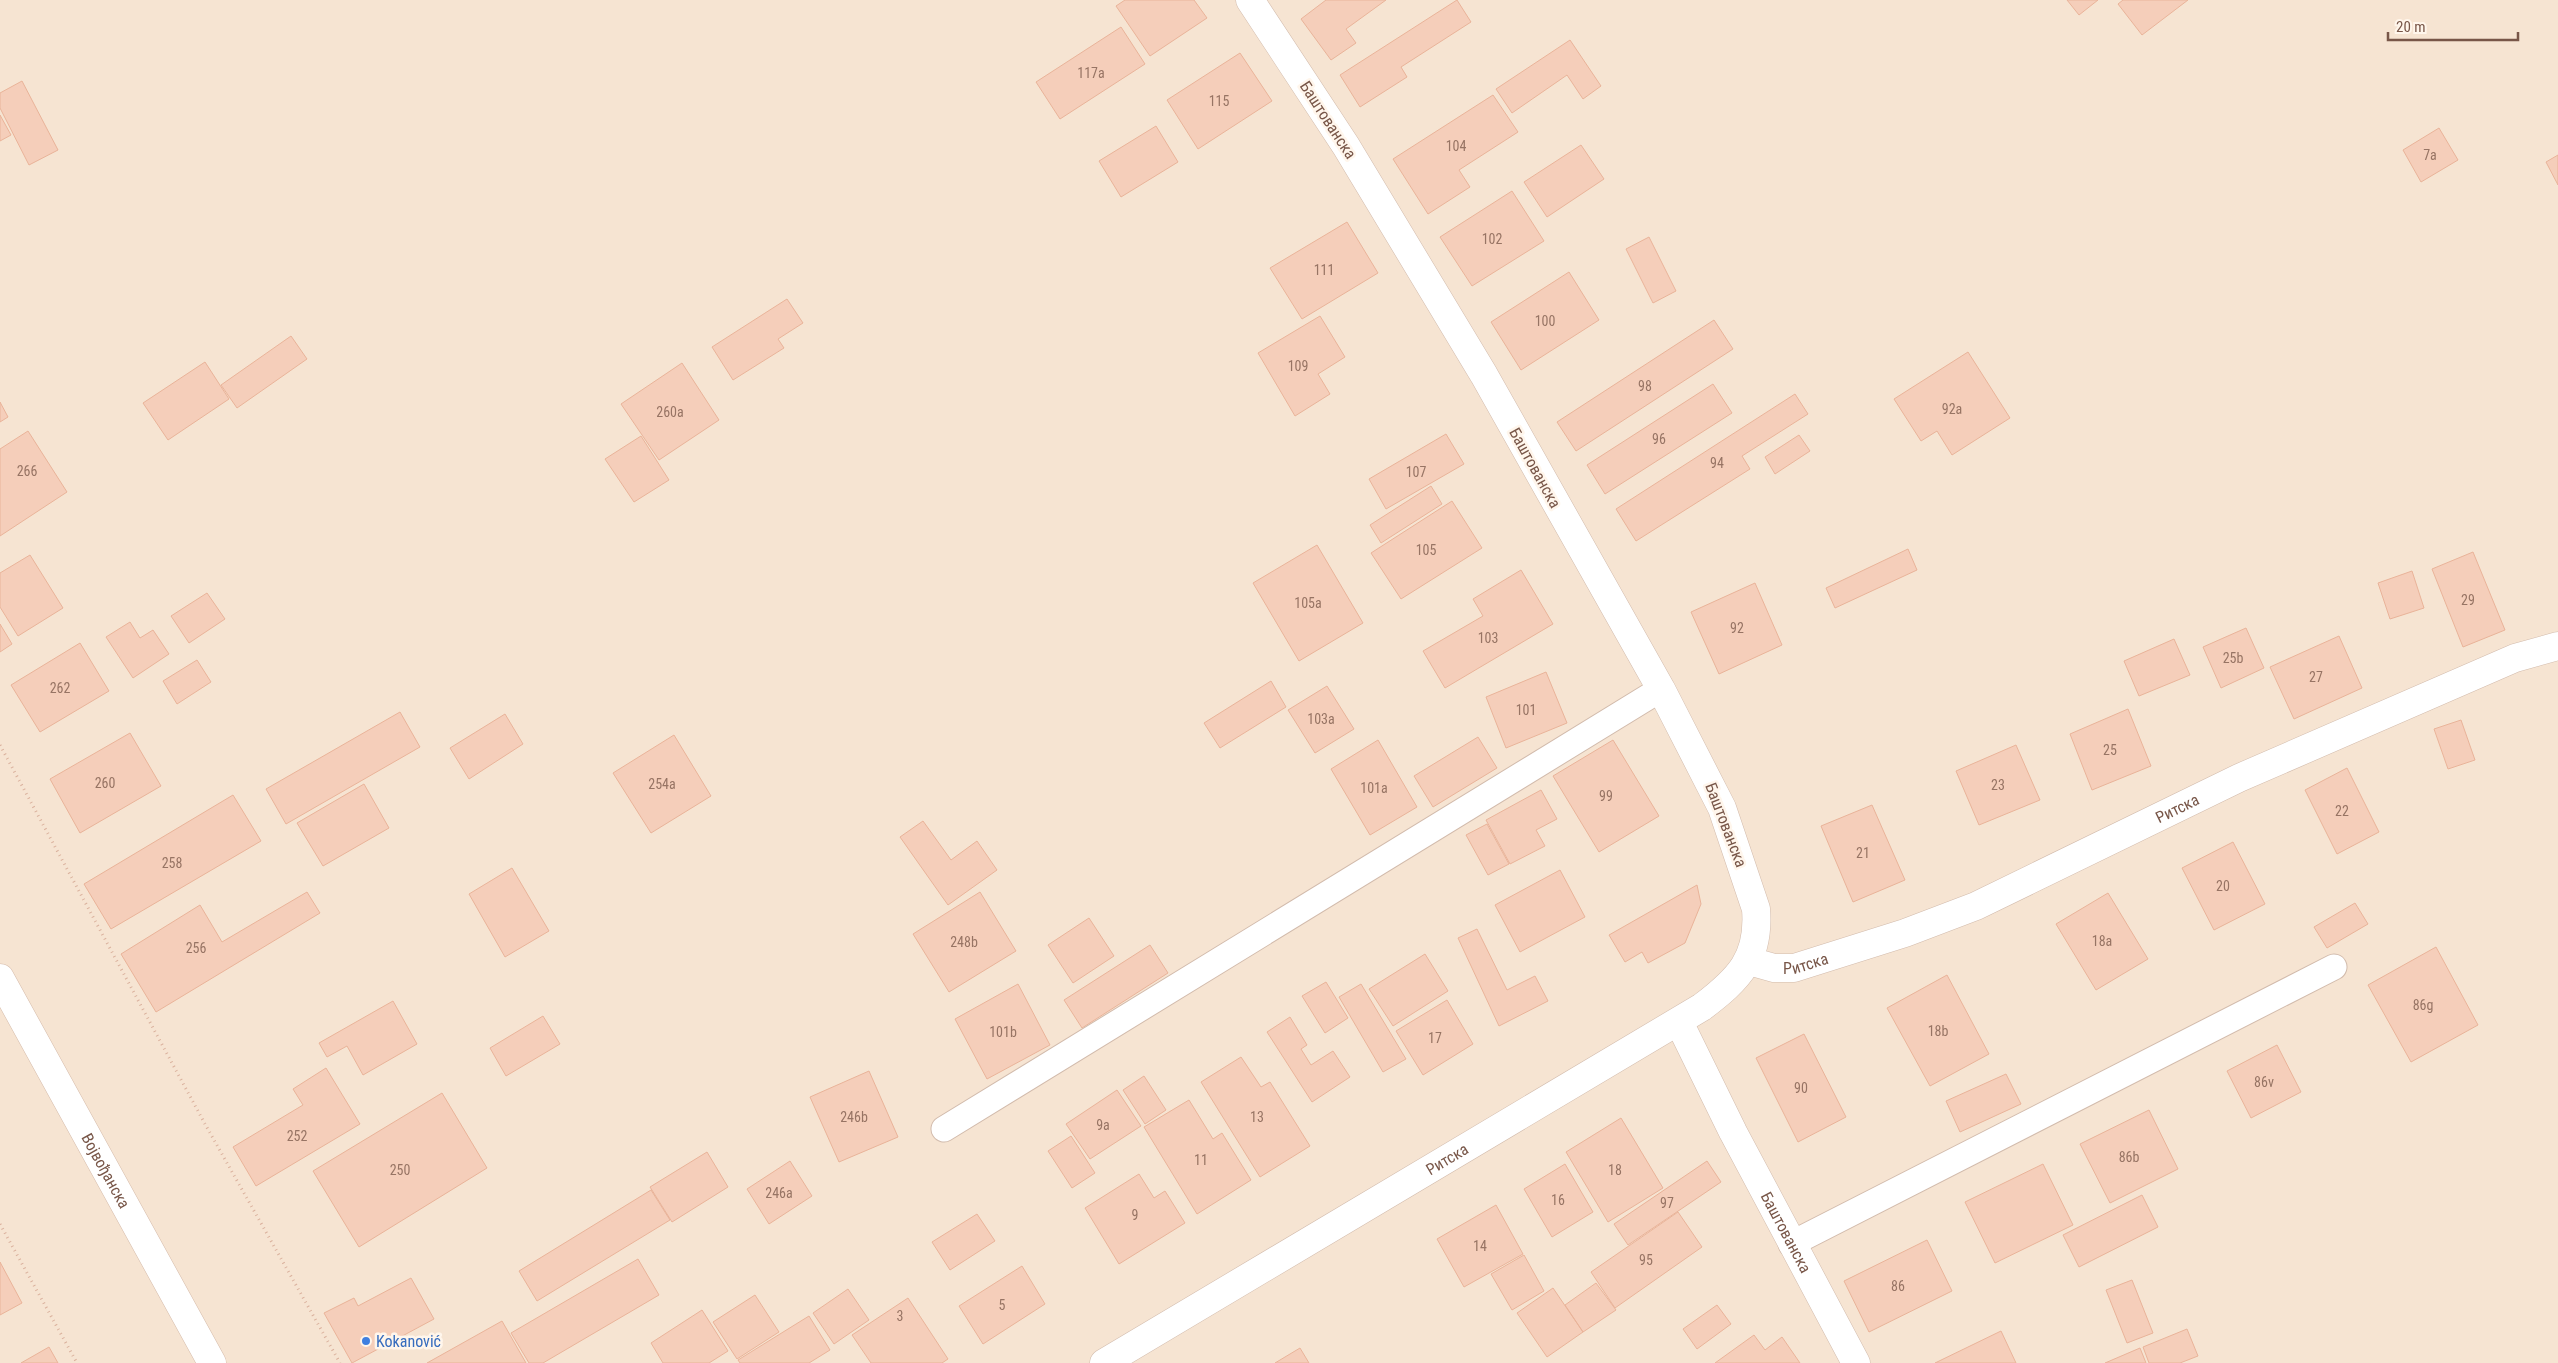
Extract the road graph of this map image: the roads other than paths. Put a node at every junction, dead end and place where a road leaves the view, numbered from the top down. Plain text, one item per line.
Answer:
1 (1250, 0) edge
2 (2558, 646) edge
3 (1661, 689) junction
4 (1748, 961) junction
5 (2334, 967) dead end
6 (0, 978) edge
7 (1679, 1022) junction
8 (944, 1129) dead end
9 (1791, 1244) junction
10 (212, 1363) edge
11 (1104, 1363) edge
12 (1856, 1363) edge

1 - 3 street, Баштованска
2 - 4 street, Ритска
3 - 4 street, Баштованска
3 - 8 lane
4 - 7 street, Ритска
5 - 9 lane
6 - 10 street, Војвођанска
7 - 9 street, Баштованска
7 - 11 street, Ритска
9 - 12 street, Баштованска

